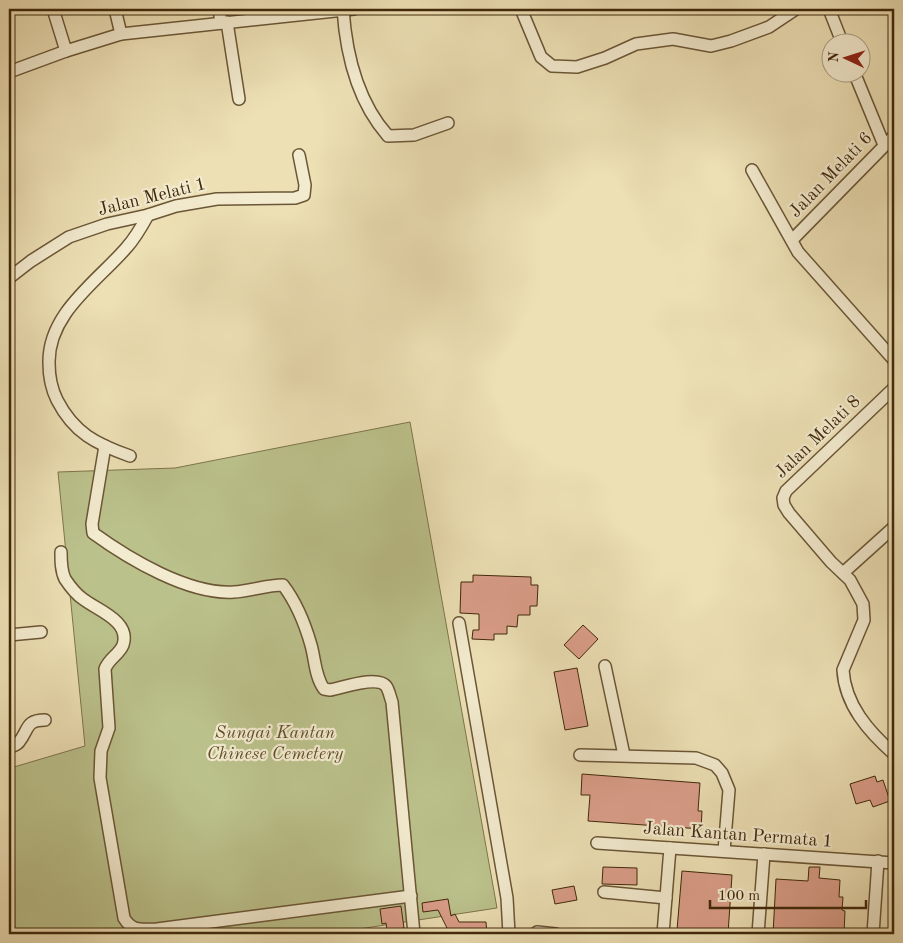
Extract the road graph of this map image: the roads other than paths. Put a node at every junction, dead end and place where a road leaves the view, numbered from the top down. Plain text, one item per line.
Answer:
1 (52, 9) edge
2 (115, 9) edge
3 (219, 9) edge
4 (347, 9) edge
5 (521, 9) edge
6 (796, 9) edge
7 (829, 9) edge
8 (224, 22) junction
9 (838, 32) edge
10 (121, 34) junction
11 (66, 51) junction
12 (9, 72) edge
13 (858, 82) edge
14 (239, 99) dead end
15 (448, 123) dead end
16 (894, 136) edge
17 (884, 145) junction
18 (299, 155) dead end
19 (752, 170) dead end
20 (148, 215) junction
21 (792, 239) junction
22 (9, 278) edge
23 (894, 360) edge
24 (894, 388) edge
25 (105, 446) junction
26 (130, 456) dead end
27 (894, 527) edge
28 (61, 552) dead end
29 (843, 573) junction
30 (458, 623) dead end
31 (41, 632) dead end
32 (9, 634) edge
33 (605, 666) dead end
34 (45, 720) dead end
35 (9, 748) edge
36 (894, 754) edge
37 (580, 755) dead end
38 (624, 755) junction
39 (597, 843) dead end
40 (670, 848) junction
41 (724, 851) junction
42 (764, 854) junction
43 (878, 861) junction
44 (894, 863) edge
45 (604, 892) dead end
46 (412, 896) junction
47 (666, 898) junction
48 (414, 934) edge
49 (509, 934) edge
50 (535, 934) edge
51 (556, 934) edge
52 (663, 934) edge
53 (758, 934) edge
54 (873, 934) edge

1 - 11 street
2 - 10 street
3 - 8 street
4 - 8 street
4 - 15 street
5 - 6 street
7 - 9 street
8 - 10 street
8 - 14 street
10 - 11 street
11 - 12 street
13 - 17 street
16 - 17 street, Jalan Melati 6
17 - 21 street, Jalan Melati 6
18 - 20 street, Jalan Melati 1
19 - 21 street
20 - 22 street, Jalan Melati 1
20 - 25 street
21 - 23 street
24 - 29 street, Jalan Melati 8
25 - 26 street
25 - 46 street
27 - 29 street
28 - 46 street
29 - 36 street
30 - 49 street
31 - 32 street
33 - 38 street
34 - 35 street
37 - 38 street
38 - 41 street
39 - 40 street, Jalan Kantan Permata 1
40 - 41 street, Jalan Kantan Permata 1
40 - 47 street
41 - 42 street, Jalan Kantan Permata 1
42 - 43 street, Jalan Kantan Permata 1
42 - 53 street
43 - 44 street, Jalan Kantan Permata 1
43 - 54 street
45 - 47 street
46 - 48 street
47 - 52 street
50 - 51 street

